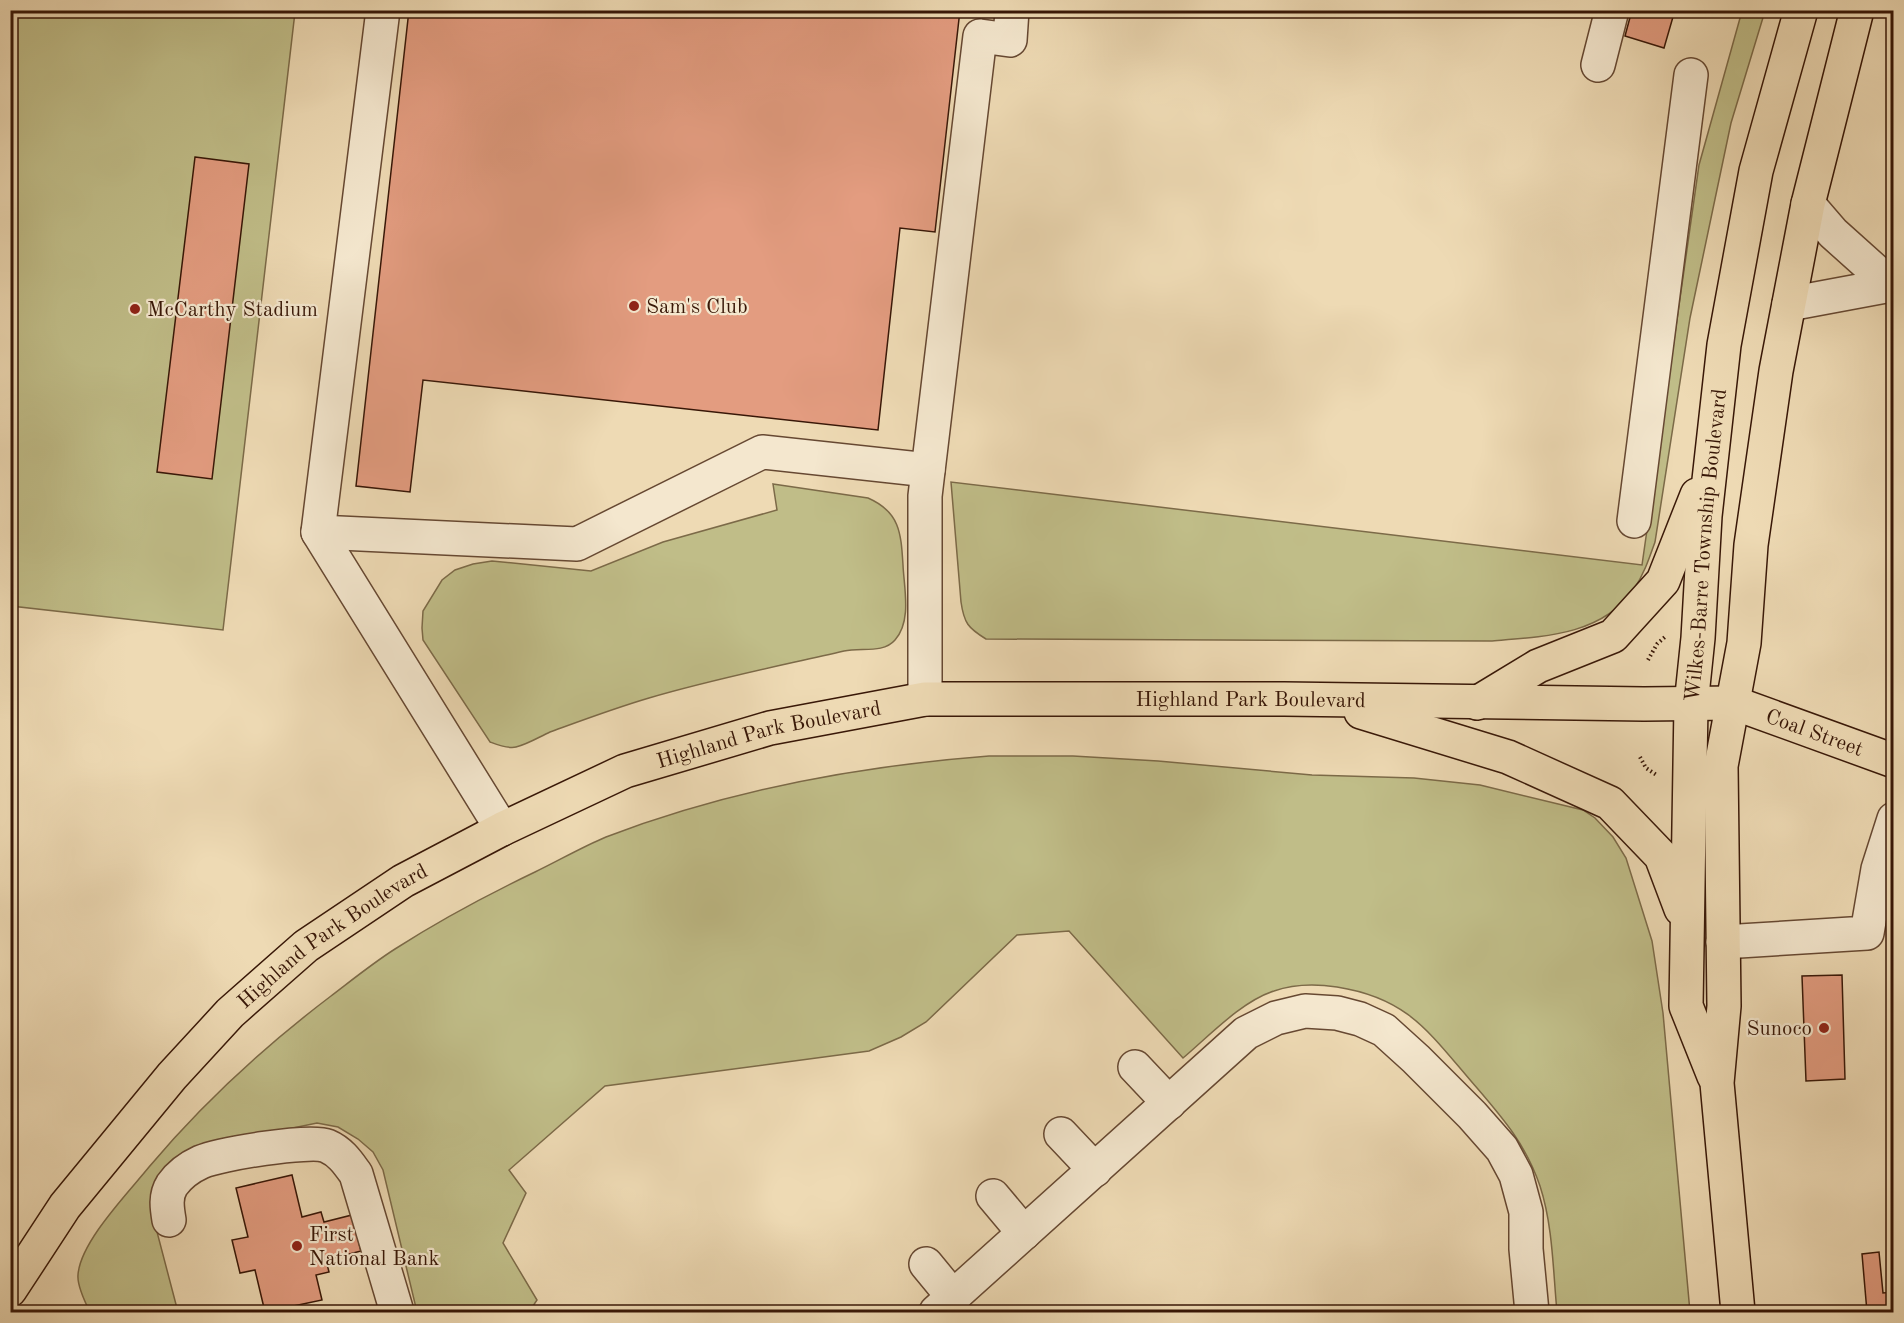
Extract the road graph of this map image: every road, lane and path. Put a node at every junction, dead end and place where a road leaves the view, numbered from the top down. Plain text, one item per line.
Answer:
1 (383, 10) edge
2 (1012, 10) edge
3 (1612, 10) edge
4 (1801, 10) edge
5 (1857, 10) edge
6 (1598, 65) dead end
7 (1691, 75) dead end
8 (1808, 204) junction
9 (1789, 303) junction
10 (1712, 460) junction
11 (928, 470) junction
12 (1634, 521) dead end
13 (318, 532) junction
14 (1670, 633) dead end
15 (1648, 660) dead end
16 (925, 699) junction
17 (1322, 700) junction
18 (1477, 703) junction
19 (1734, 703) junction
20 (1691, 705) junction
21 (1640, 757) dead end
22 (1893, 761) edge
23 (1659, 777) dead end
24 (1893, 819) edge
25 (502, 829) junction
26 (1688, 928) junction
27 (1723, 942) junction
28 (1135, 1067) dead end
29 (1717, 1083) junction
30 (1169, 1102) junction
31 (1061, 1134) dead end
32 (1095, 1170) junction
33 (993, 1196) dead end
34 (169, 1220) dead end
35 (1024, 1233) junction
36 (926, 1264) dead end
37 (10, 1290) edge
38 (945, 1305) edge
39 (397, 1312) edge
40 (1532, 1312) edge
41 (1738, 1312) edge

1 - 13 lane
2 - 11 lane
3 - 6 lane
4 - 10 main road, Wilkes-Barre Township Boulevard
5 - 8 main road, Wilkes-Barre Township Boulevard
7 - 12 lane
8 - 9 main road, Wilkes-Barre Township Boulevard
8 - 9 lane
9 - 19 main road, Wilkes-Barre Township Boulevard
10 - 18 main road
10 - 20 main road, Wilkes-Barre Township Boulevard
11 - 13 lane
11 - 16 lane
13 - 25 lane
14 - 15 path
16 - 17 main road, Highland Park Boulevard
16 - 25 main road, Highland Park Boulevard
17 - 18 main road, Highland Park Boulevard
17 - 26 main road
18 - 20 main road, Highland Park Boulevard
19 - 20 main road, Highland Park Boulevard
19 - 22 main road, Coal Street
19 - 27 main road, Wilkes-Barre Township Boulevard
20 - 26 main road, Wilkes-Barre Township Boulevard
21 - 23 path
24 - 27 lane
25 - 37 main road, Highland Park Boulevard
26 - 29 main road, Wilkes-Barre Township Boulevard
27 - 29 main road, Wilkes-Barre Township Boulevard
28 - 30 lane
29 - 41 main road, Wilkes-Barre Township Boulevard
30 - 32 lane
30 - 40 lane
31 - 32 lane
32 - 35 lane
33 - 35 lane
34 - 39 lane
35 - 38 lane
36 - 38 lane

